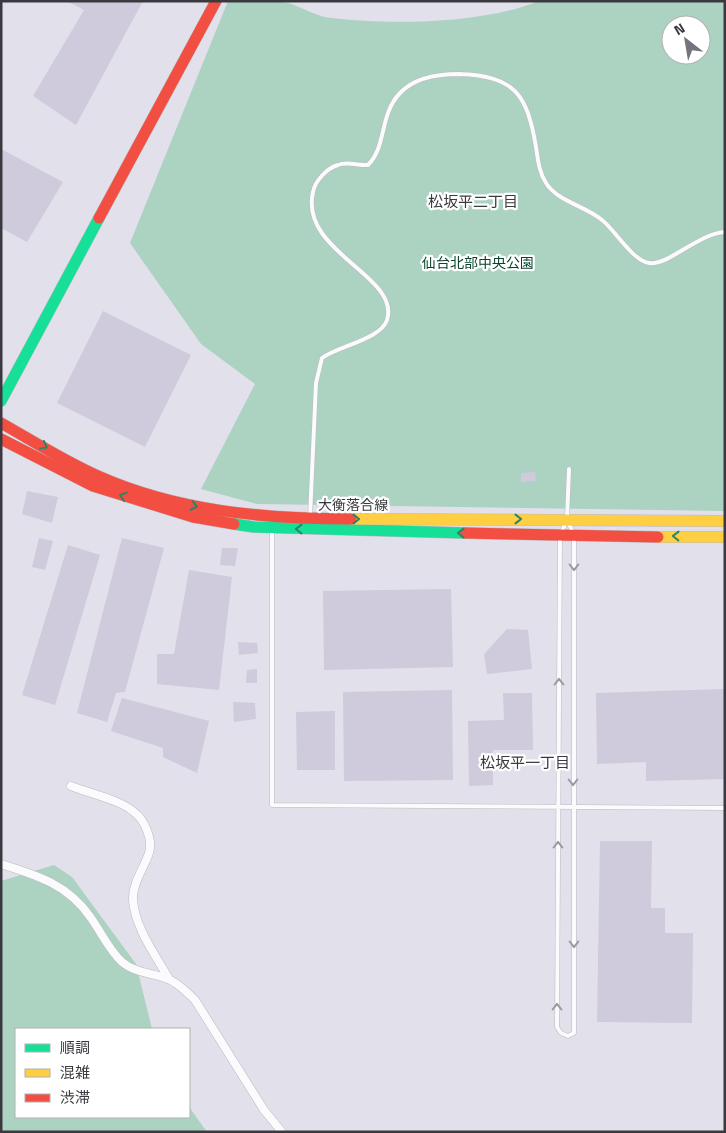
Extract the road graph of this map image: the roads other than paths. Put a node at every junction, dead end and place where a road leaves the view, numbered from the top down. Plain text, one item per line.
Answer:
1 (216, 1) edge
2 (725, 232) edge
3 (1, 401) edge
4 (1, 423) edge
5 (1, 439) edge
6 (569, 468) dead end
7 (310, 520) junction
8 (567, 520) junction
9 (725, 521) edge
10 (272, 529) junction
11 (560, 536) junction
12 (574, 536) junction
13 (725, 537) edge
14 (71, 786) dead end
15 (573, 807) junction
16 (559, 808) junction
17 (725, 808) edge
18 (1, 864) edge
19 (169, 979) junction
20 (282, 1132) edge

1 - 3 main road
2 - 7 lane
4 -> 7 main road, 大衡落合線
10 -> 5 main road, 大衡落合線
6 - 8 lane
7 -> 8 main road, 大衡落合線
8 - 9 main road, 大衡落合線
8 - 11 lane
8 - 12 lane
11 -> 10 main road, 大衡落合線
10 - 16 lane
11 - 12 main road, 大衡落合線
16 -> 11 lane
13 -> 12 main road, 大衡落合線
12 -> 15 lane
14 - 19 street
15 - 16 lane
15 -> 16 lane
15 - 17 lane
18 - 19 street
19 - 20 street

